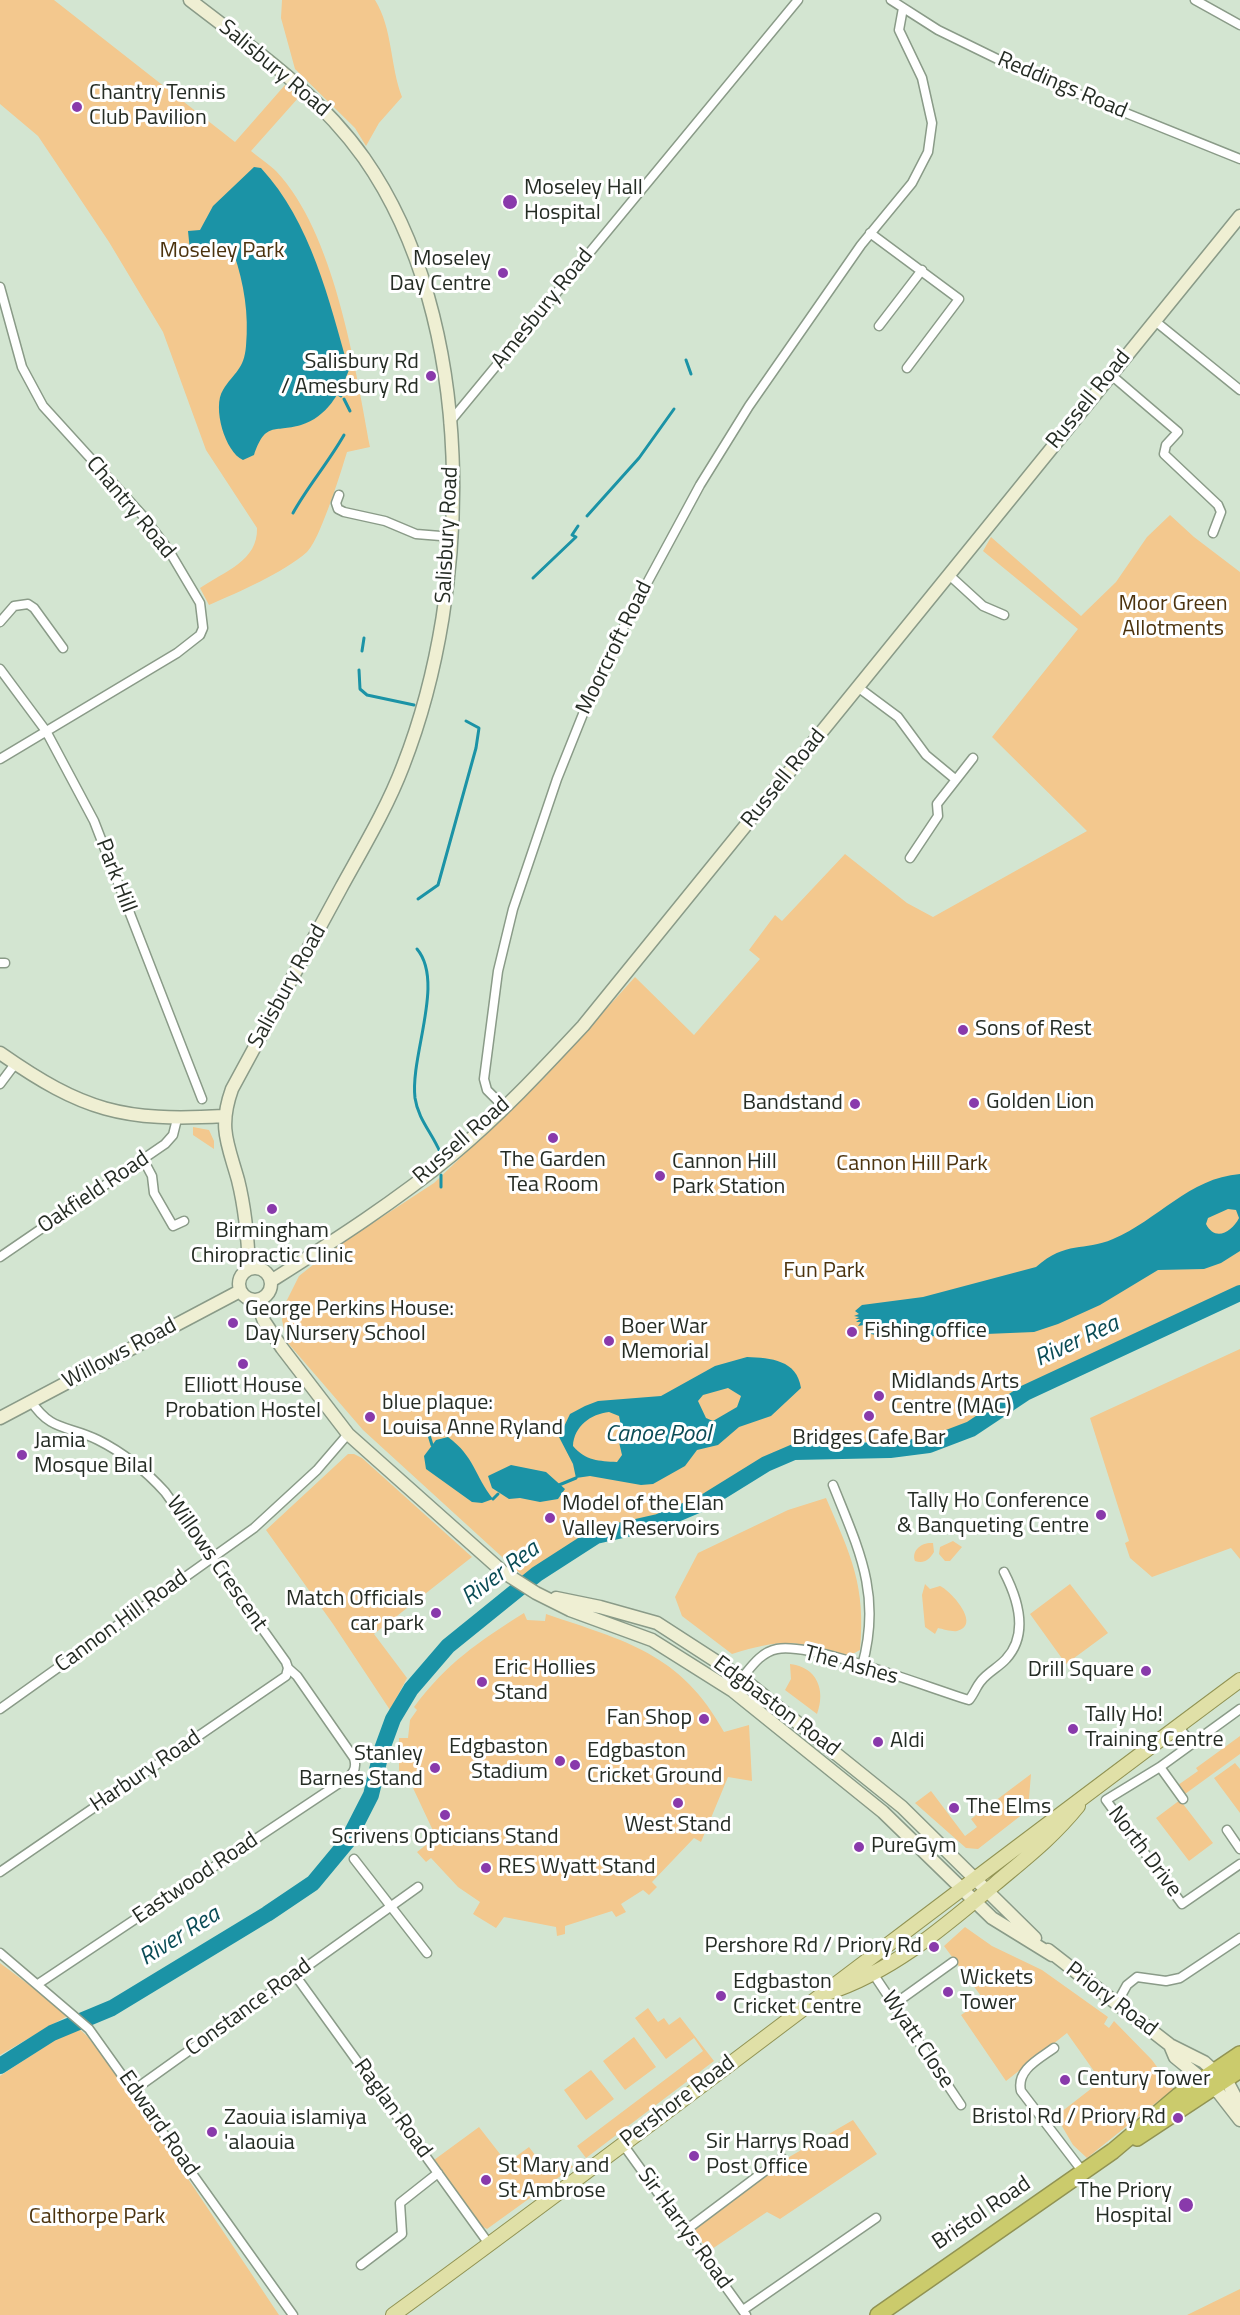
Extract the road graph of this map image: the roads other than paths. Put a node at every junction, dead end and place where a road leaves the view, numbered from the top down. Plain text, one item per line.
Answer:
1 (190, 0) edge
2 (798, 0) edge
3 (891, 0) edge
4 (1195, 0) edge
5 (903, 8) junction
6 (1240, 25) edge
7 (1240, 159) edge
8 (1240, 216) edge
9 (870, 233) junction
10 (922, 270) junction
11 (0, 287) edge
12 (1155, 321) junction
13 (879, 326) dead end
14 (907, 368) dead end
15 (1110, 374) junction
16 (1240, 390) edge
17 (448, 423) junction
18 (339, 495) dead end
19 (1213, 533) dead end
20 (453, 537) junction
21 (948, 574) junction
22 (1004, 615) dead end
23 (0, 622) edge
24 (63, 648) dead end
25 (0, 669) edge
26 (858, 688) junction
27 (46, 731) junction
28 (973, 758) dead end
29 (0, 759) edge
30 (955, 779) junction
31 (910, 858) dead end
32 (0, 1053) edge
33 (15, 1064) junction
34 (0, 1084) edge
35 (202, 1099) dead end
36 (504, 1107) junction
37 (224, 1116) junction
38 (177, 1119) junction
39 (143, 1159) junction
40 (183, 1221) dead end
41 (0, 1257) edge
42 (249, 1269) junction
43 (271, 1281) junction
44 (240, 1291) junction
45 (256, 1300) junction
46 (31, 1401) junction
47 (0, 1418) edge
48 (348, 1434) junction
49 (833, 1485) dead end
50 (210, 1559) junction
51 (1004, 1572) dead end
52 (540, 1594) junction
53 (657, 1623) junction
54 (652, 1640) junction
55 (861, 1666) junction
56 (288, 1668) junction
57 (742, 1678) junction
58 (1240, 1680) edge
59 (733, 1691) junction
60 (0, 1709) edge
61 (1240, 1709) edge
62 (1178, 1726) junction
63 (819, 1738) junction
64 (1192, 1744) junction
65 (809, 1752) junction
66 (1160, 1767) junction
67 (354, 1773) joint
68 (1093, 1788) junction
69 (1183, 1799) dead end
70 (1227, 1830) dead end
71 (1240, 1849) edge
72 (354, 1859) dead end
73 (1240, 1864) edge
74 (0, 1872) edge
75 (975, 1878) junction
76 (418, 1887) dead end
77 (963, 1888) junction
78 (988, 1890) junction
79 (975, 1901) junction
80 (390, 1906) junction
81 (1237, 1940) edge
82 (1240, 1950) edge
83 (0, 1953) edge
84 (427, 1953) dead end
85 (1052, 1955) junction
86 (953, 1962) dead end
87 (295, 1975) junction
88 (874, 1975) junction
89 (38, 1984) junction
90 (819, 1996) junction
91 (1118, 2003) junction
92 (893, 2005) junction
93 (1054, 2048) dead end
94 (1240, 2054) edge
95 (1240, 2070) edge
96 (1214, 2080) junction
97 (134, 2090) junction
98 (961, 2105) dead end
99 (1240, 2106) edge
100 (1240, 2120) edge
101 (622, 2143) junction
102 (782, 2158) dead end
103 (1083, 2172) junction
104 (438, 2173) junction
105 (876, 2218) dead end
106 (686, 2230) junction
107 (489, 2244) junction
108 (361, 2265) dead end
109 (403, 2312) edge
110 (744, 2313) edge
111 (293, 2315) edge
112 (878, 2315) edge

1 - 17 main road, Salisbury Road
2 - 17 street, Amesbury Road
3 - 5 street, Reddings Road
4 - 6 street
5 - 7 street, Reddings Road
5 - 9 street, Moorcroft Road
8 - 12 main road, Russell Road
9 - 10 street
9 - 36 street, Moorcroft Road
10 - 13 street
10 - 14 street
11 - 27 street, Chantry Road
12 - 15 main road, Russell Road
12 - 16 street
15 - 19 street
15 - 21 main road, Russell Road
17 - 20 main road, Salisbury Road
18 - 20 street
20 - 37 main road, Salisbury Road
21 - 22 street
21 - 26 main road, Russell Road
23 - 24 street
25 - 27 street, Park Hill
26 - 30 street
26 - 36 main road, Russell Road
27 - 29 street, Chantry Road
27 - 35 street, Park Hill
28 - 30 street
30 - 31 street
32 - 33 main road
33 - 34 street
33 - 38 main road
36 - 43 main road, Russell Road
37 - 38 main road
37 - 42 main road
38 - 39 street, Oakfield Road
39 - 40 street
39 - 41 street, Oakfield Road
42 - 43 main road
42 - 44 main road
43 - 45 main road
44 - 45 main road
44 - 46 main road, Willows Road
45 - 48 main road, Edgbaston Road
46 - 47 main road, Willows Road
46 - 50 street, Willows Crescent
48 - 50 street, Cannon Hill Road
48 - 52 main road, Edgbaston Road
49 - 55 street
50 - 56 street, Willows Crescent
50 - 60 street, Cannon Hill Road
51 - 55 street, The Ashes
52 - 53 main road, Edgbaston Road
52 - 54 main road, Edgbaston Road
53 - 54 main road
53 - 57 main road, Edgbaston Road
54 - 59 main road, Edgbaston Road
55 - 57 street, The Ashes
56 - 67 street, Willows Crescent
56 - 74 street, Harbury Road
57 - 59 main road
57 - 63 main road, Edgbaston Road
58 - 62 main road, Pershore Road
59 - 65 main road, Edgbaston Road
61 - 64 street
62 - 64 street
62 - 68 main road, Pershore Road
63 - 65 main road
63 - 75 main road, Edgbaston Road
64 - 66 street
65 - 77 main road, Edgbaston Road
66 - 69 street
66 - 73 street, North Drive
67 - 89 street, Eastwood Road
68 - 75 main road, Pershore Road
68 - 78 main road, Pershore Road
70 - 71 street
72 - 80 street
75 - 77 main road, Pershore Road
75 - 78 main road, Priory Road
76 - 80 street, Constance Road
77 - 79 main road, Priory Road
77 - 90 main road, Pershore Road
78 - 79 main road, Pershore Road
78 - 85 main road, Priory Road
79 - 85 main road, Priory Road
79 - 88 main road, Pershore Road
80 - 84 street
80 - 87 street, Constance Road
81 - 82 street
81 - 91 street
83 - 89 street, Edward Road
85 - 91 main road, Priory Road
86 - 92 street
87 - 97 street, Constance Road
87 - 104 street, Raglan Road
88 - 90 main road, Pershore Road
88 - 92 street, Wyatt Close
89 - 97 street, Edward Road
90 - 101 main road, Pershore Road
91 - 96 main road, Priory Road
92 - 98 street, Wyatt Close
93 - 103 street
94 - 96 highway, Bristol Road
95 - 96 highway, Bristol Road
96 - 99 main road, Priory Road
96 - 100 main road, Priory Road
96 - 103 highway, Bristol Road
97 - 111 street, Edward Road
101 - 106 street, Sir Harrys Road
101 - 107 main road, Pershore Road
102 - 106 street
103 - 112 highway, Bristol Road
104 - 107 street, Raglan Road
104 - 108 street
105 - 110 street
106 - 110 street, Sir Harrys Road
107 - 109 main road, Pershore Road

